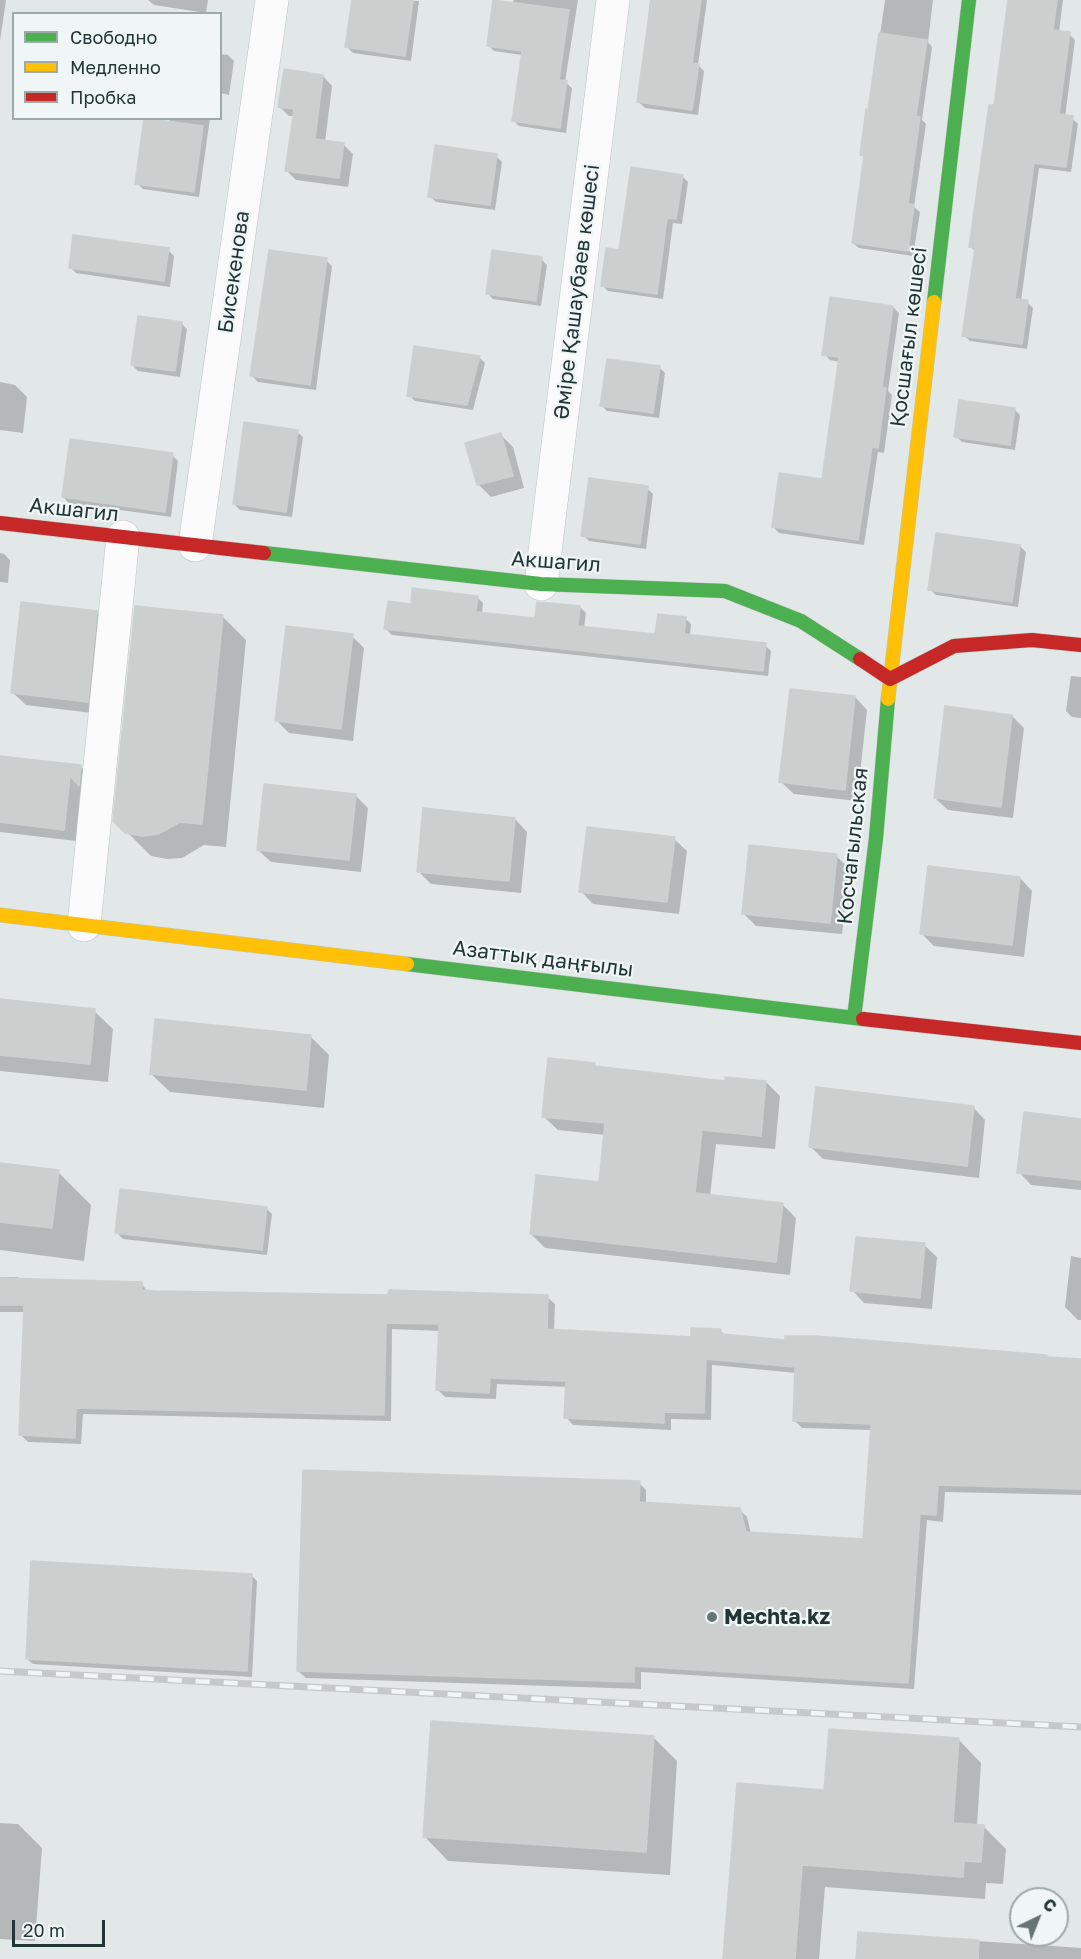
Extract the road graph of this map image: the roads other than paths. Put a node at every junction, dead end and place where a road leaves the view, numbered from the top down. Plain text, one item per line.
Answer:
1 (272, 0) edge
2 (613, 0) edge
3 (969, 0) edge
4 (0, 523) edge
5 (123, 537) junction
6 (195, 545) junction
7 (541, 585) junction
8 (1081, 645) edge
9 (891, 679) junction
10 (0, 915) edge
11 (84, 925) junction
12 (854, 1018) junction
13 (1081, 1043) edge

1 - 6 street, Бисекенова
2 - 7 street, Әміре Қашаубаев көшесі
3 - 9 street, Қосшағыл көшесі
4 - 5 street, Акшагил
5 - 6 street, Акшагил
5 - 11 street
6 - 7 street, Акшагил
7 - 9 street, Акшагил
8 - 9 street
9 - 12 street, Косчагыльская
10 - 11 street, Азаттық даңғылы
11 - 12 street, Азаттық даңғылы
12 - 13 street, Азаттық даңғылы

